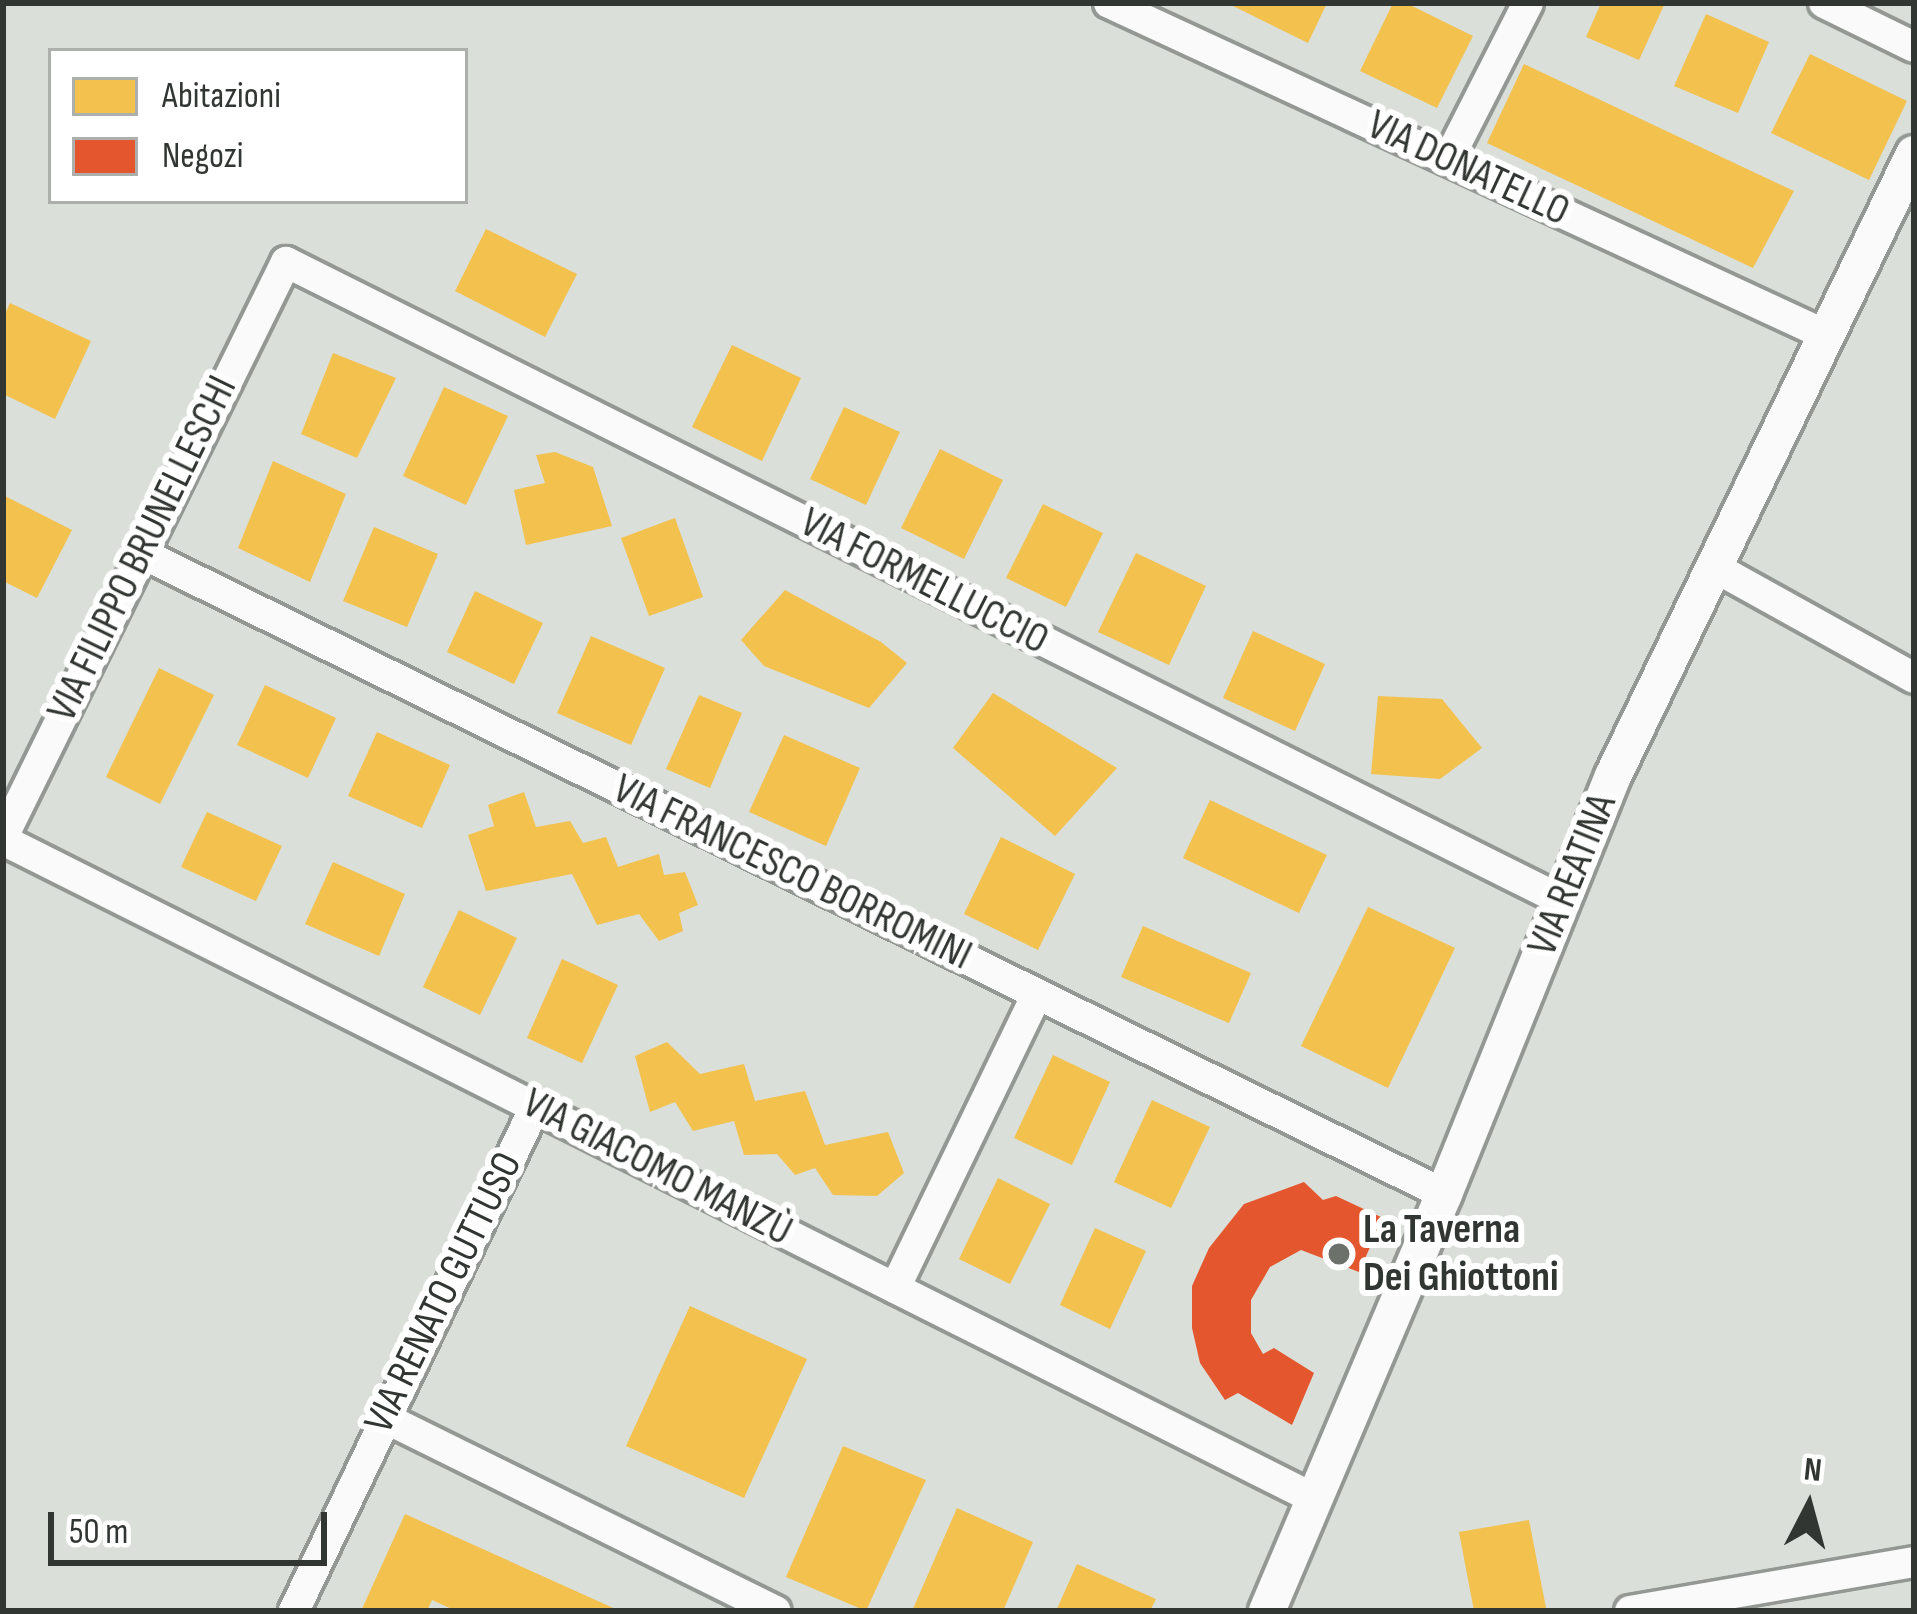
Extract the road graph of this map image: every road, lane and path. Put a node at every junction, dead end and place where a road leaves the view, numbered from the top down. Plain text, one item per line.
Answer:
1 (1109, 3) edge
2 (1528, 3) edge
3 (1824, 3) edge
4 (1914, 47) edge
5 (1914, 154) edge
6 (1448, 160) junction
7 (286, 262) joint
8 (1826, 335) junction
9 (139, 552) junction
10 (1714, 568) junction
11 (1914, 678) edge
12 (3, 838) edge
13 (1563, 901) junction
14 (1037, 994) junction
15 (535, 1107) junction
16 (1444, 1194) junction
17 (895, 1288) junction
18 (383, 1417) junction
19 (1311, 1497) junction
20 (1914, 1562) edge
21 (295, 1611) edge
22 (776, 1611) edge
23 (1267, 1611) edge
24 (1630, 1611) edge

1 - 6 street, VIA DONATELLO
2 - 6 street
3 - 4 street
5 - 8 street, VIA REATINA
6 - 8 street, VIA DONATELLO
7 - 9 street, VIA FILIPPO BRUNELLESCHI
7 - 13 street, VIA FORMELLUCCIO
8 - 10 street, VIA REATINA
9 - 12 street, VIA FILIPPO BRUNELLESCHI
9 - 14 street, VIA FRANCESCO BORROMINI
10 - 11 street
10 - 13 street, VIA REATINA
12 - 15 street, VIA GIACOMO MANZÙ
13 - 16 street, VIA REATINA
14 - 16 street, VIA FRANCESCO BORROMINI
14 - 17 street
15 - 17 street, VIA GIACOMO MANZÙ
15 - 18 street, VIA RENATO GUTTUSO
16 - 19 street, VIA REATINA
17 - 19 street, VIA GIACOMO MANZÙ
18 - 21 street, VIA RENATO GUTTUSO
18 - 22 street
19 - 23 street, VIA REATINA
20 - 24 street

